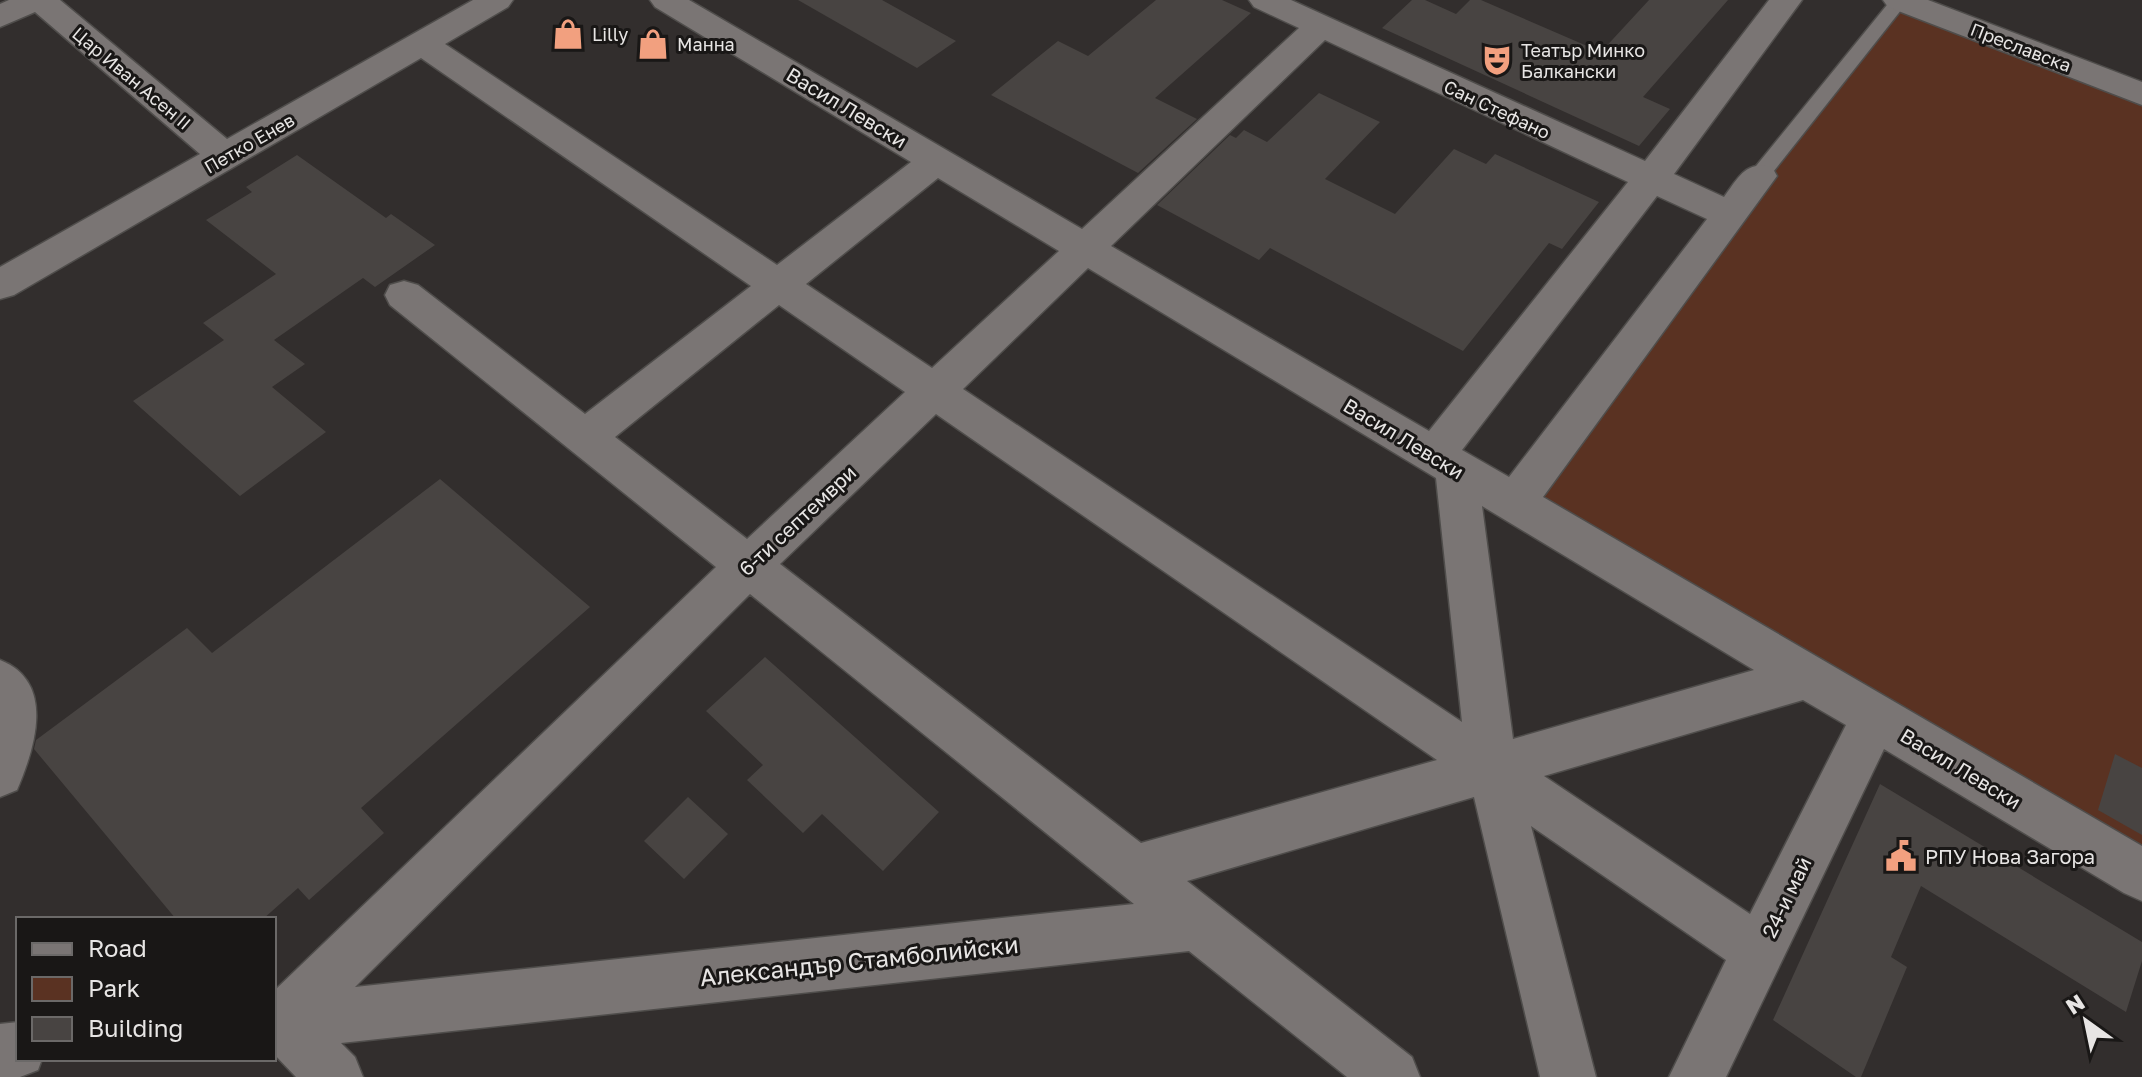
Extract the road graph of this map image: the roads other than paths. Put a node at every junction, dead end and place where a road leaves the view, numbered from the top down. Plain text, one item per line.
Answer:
1 (37, 0) edge
2 (497, 0) edge
3 (666, 0) edge
4 (1265, 0) edge
5 (1786, 0) edge
6 (1900, 0) edge
7 (0, 17) edge
8 (1320, 27) junction
9 (422, 43) junction
10 (2139, 88) edge
11 (225, 156) junction
12 (937, 160) junction
13 (1759, 176) joint
14 (1650, 180) junction
15 (1729, 214) junction
16 (1086, 248) junction
17 (779, 284) junction
18 (0, 285) edge
19 (404, 295) dead end
20 (934, 390) junction
21 (585, 437) junction
22 (1444, 462) junction
23 (1514, 503) junction
24 (748, 566) junction
25 (1808, 677) junction
26 (0, 682) edge
27 (1875, 717) junction
28 (1492, 768) junction
29 (0, 773) edge
30 (1135, 871) junction
31 (2142, 875) edge
32 (1197, 924) junction
33 (1759, 951) junction
34 (277, 1022) edge
35 (335, 1077) edge
36 (1392, 1077) edge
37 (1568, 1077) edge
38 (1697, 1077) edge

1 - 7 street
1 - 11 street, Цар Иван Асен II
2 - 9 street, Петко Енев
3 - 12 street, Васил Левски
4 - 8 street, Сан Стефано
5 - 14 street
6 - 10 street, Преславска
6 - 13 lane
8 - 14 street, Сан Стефано
8 - 16 street, 6-ти септември
9 - 11 street, Петко Енев
9 - 17 street
11 - 18 street, Петко Енев
12 - 16 street, Васил Левски
12 - 17 street
13 - 15 street
14 - 15 street, Сан Стефано
14 - 22 street
15 - 23 street
16 - 20 street, 6-ти септември
16 - 22 street, Васил Левски
17 - 20 street
17 - 21 street
19 - 21 street
20 - 24 street, 6-ти септември
20 - 28 street
21 - 24 street
22 - 23 street, Васил Левски
22 - 28 street
23 - 25 street, Васил Левски
24 - 30 street
24 - 34 street, 6-ти септември
25 - 27 street, Васил Левски
25 - 28 street
26 - 29 street
27 - 31 street, Васил Левски
27 - 33 street, 24-и май
28 - 30 street
28 - 33 street
28 - 37 street
30 - 32 street
32 - 34 street, Александър Стамболийски
32 - 36 street
33 - 38 street, 24-и май
34 - 35 street

